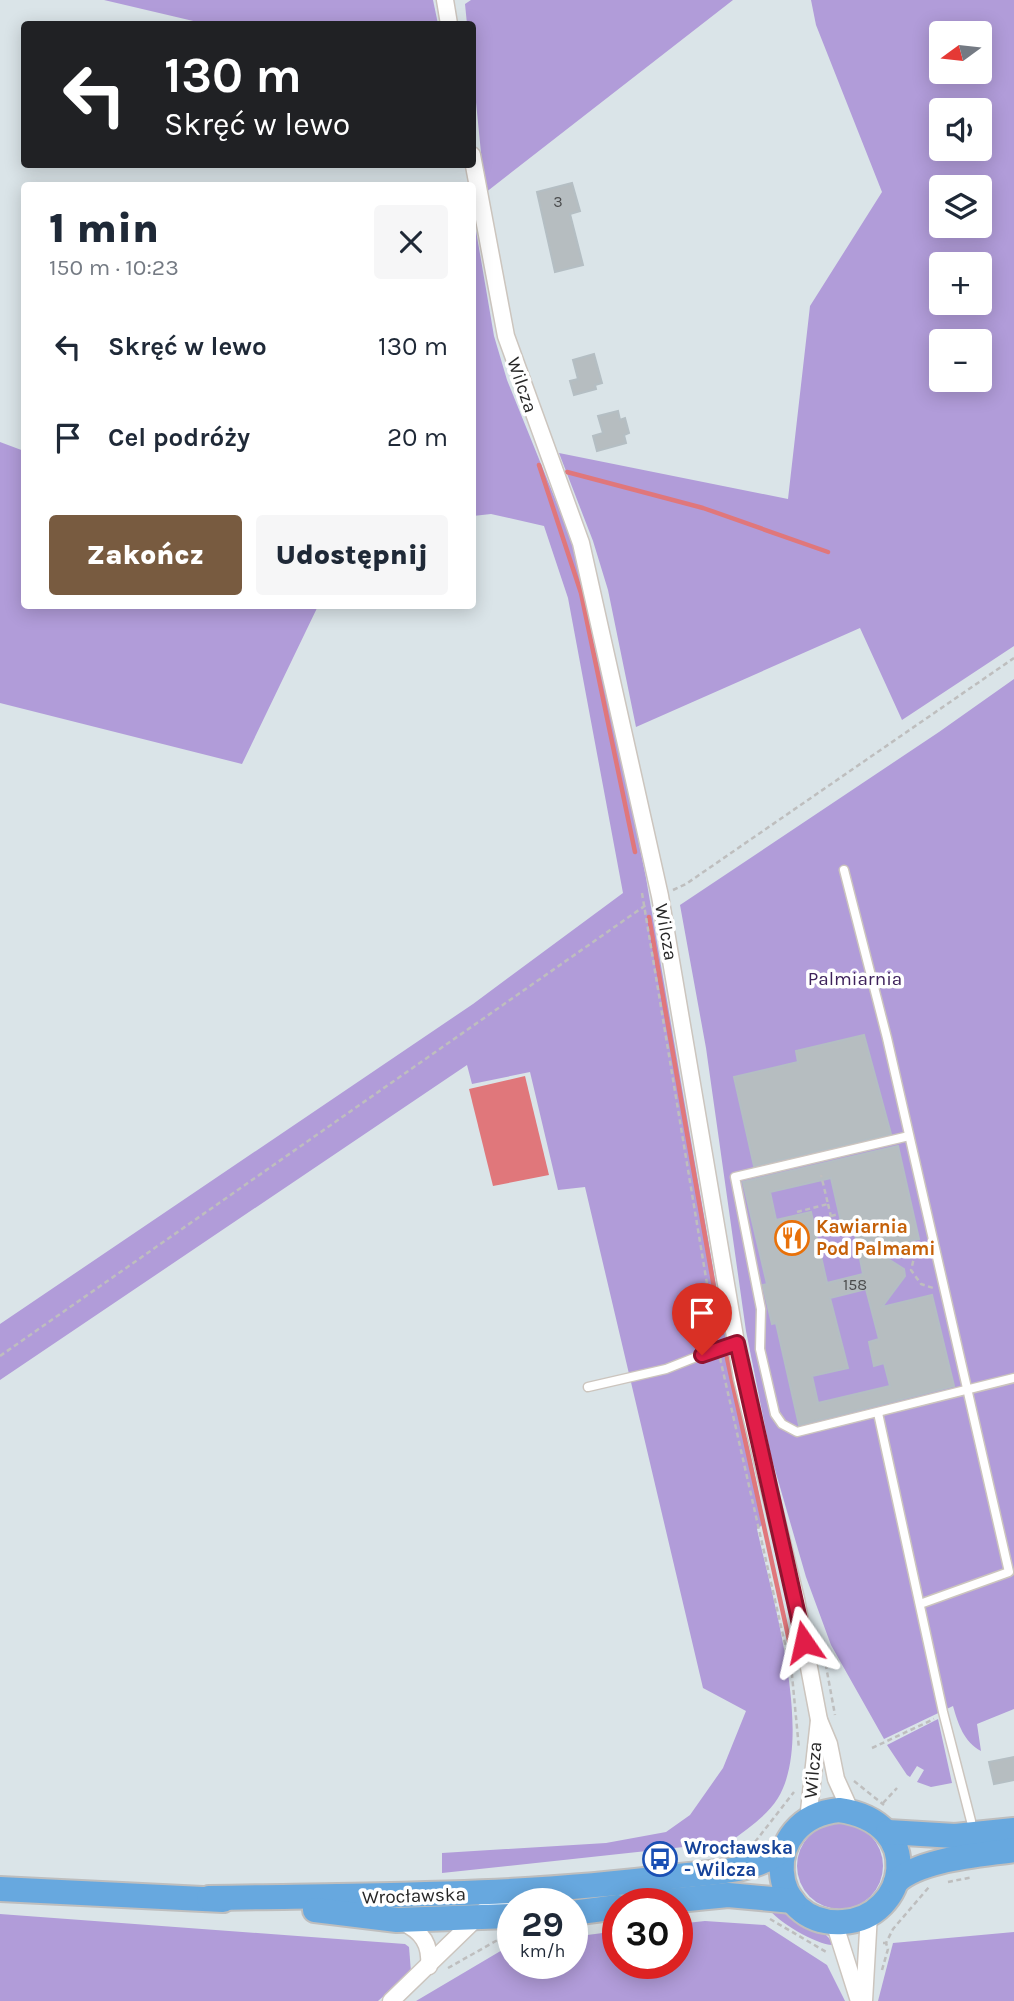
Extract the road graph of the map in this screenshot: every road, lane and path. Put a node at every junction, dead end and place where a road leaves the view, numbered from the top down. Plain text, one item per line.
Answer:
1 (445, 0) edge
2 (448, 21) edge
3 (474, 168) edge
4 (1014, 658) edge
5 (844, 870) dead end
6 (660, 896) junction
7 (643, 907) dead end
8 (909, 1136) junction
9 (821, 1175) dead end
10 (828, 1204) junction
11 (797, 1212) dead end
12 (839, 1214) dead end
13 (831, 1216) junction
14 (852, 1228) dead end
15 (933, 1242) junction
16 (911, 1270) junction
17 (905, 1272) dead end
18 (943, 1287) junction
19 (737, 1343) junction
20 (0, 1356) edge
21 (1014, 1378) edge
22 (589, 1387) dead end
23 (967, 1390) junction
24 (878, 1413) junction
25 (919, 1604) junction
26 (823, 1648) dead end
27 (835, 1704) dead end
28 (943, 1714) junction
29 (819, 1720) junction
30 (872, 1748) dead end
31 (797, 1788) dead end
32 (897, 1788) dead end
33 (883, 1803) dead end
34 (851, 1812) junction
35 (808, 1820) junction
36 (971, 1821) dead end
37 (1014, 1830) edge
38 (888, 1832) junction
39 (751, 1848) dead end
40 (782, 1850) junction
41 (1014, 1850) edge
42 (980, 1876) dead end
43 (895, 1882) junction
44 (942, 1883) dead end
45 (576, 1888) edge
46 (0, 1889) edge
47 (497, 1893) edge
48 (209, 1898) junction
49 (693, 1898) edge
50 (793, 1900) junction
51 (497, 1904) edge
52 (869, 1914) junction
53 (397, 1920) junction
54 (834, 1922) junction
55 (469, 1926) junction
56 (497, 1926) edge
57 (497, 1933) edge
58 (437, 1968) junction
59 (391, 2001) edge
60 (862, 2001) edge

1 - 2 street
3 - 6 street, Wilcza
4 - 6 path
5 - 8 lane
6 - 19 street, Wilcza
7 - 20 path
8 - 15 lane
8 - 24 lane
9 - 10 path
10 - 11 path
10 - 13 path
12 - 13 path
13 - 14 path
15 - 16 path
15 - 18 lane
16 - 17 path
16 - 18 path
18 - 23 lane
19 - 22 lane
19 - 29 street, Wilcza
21 - 23 lane
23 - 24 lane
23 - 25 lane
24 - 25 lane
25 - 28 lane
26 - 27 path
28 - 30 path
28 - 36 lane
29 - 34 street, Wilcza
29 - 35 street, Wilcza
31 - 39 path
32 - 33 path
34 - 35 main road
34 - 38 main road
35 - 40 main road
37 - 38 main road
38 - 43 main road
40 - 45 main road, Wrocławska
40 - 50 main road
41 - 43 main road
42 - 44 path
43 - 52 main road
46 - 48 main road, Wrocławska
47 - 48 main road, Wrocławska
48 - 53 main road, Wrocławska
49 - 50 main road
50 - 54 main road
51 - 55 street
52 - 54 main road
52 - 60 street
53 - 55 main road, Wrocławska
53 - 58 street
54 - 60 street
55 - 56 main road, Wrocławska
55 - 58 street
57 - 58 path
58 - 59 street

